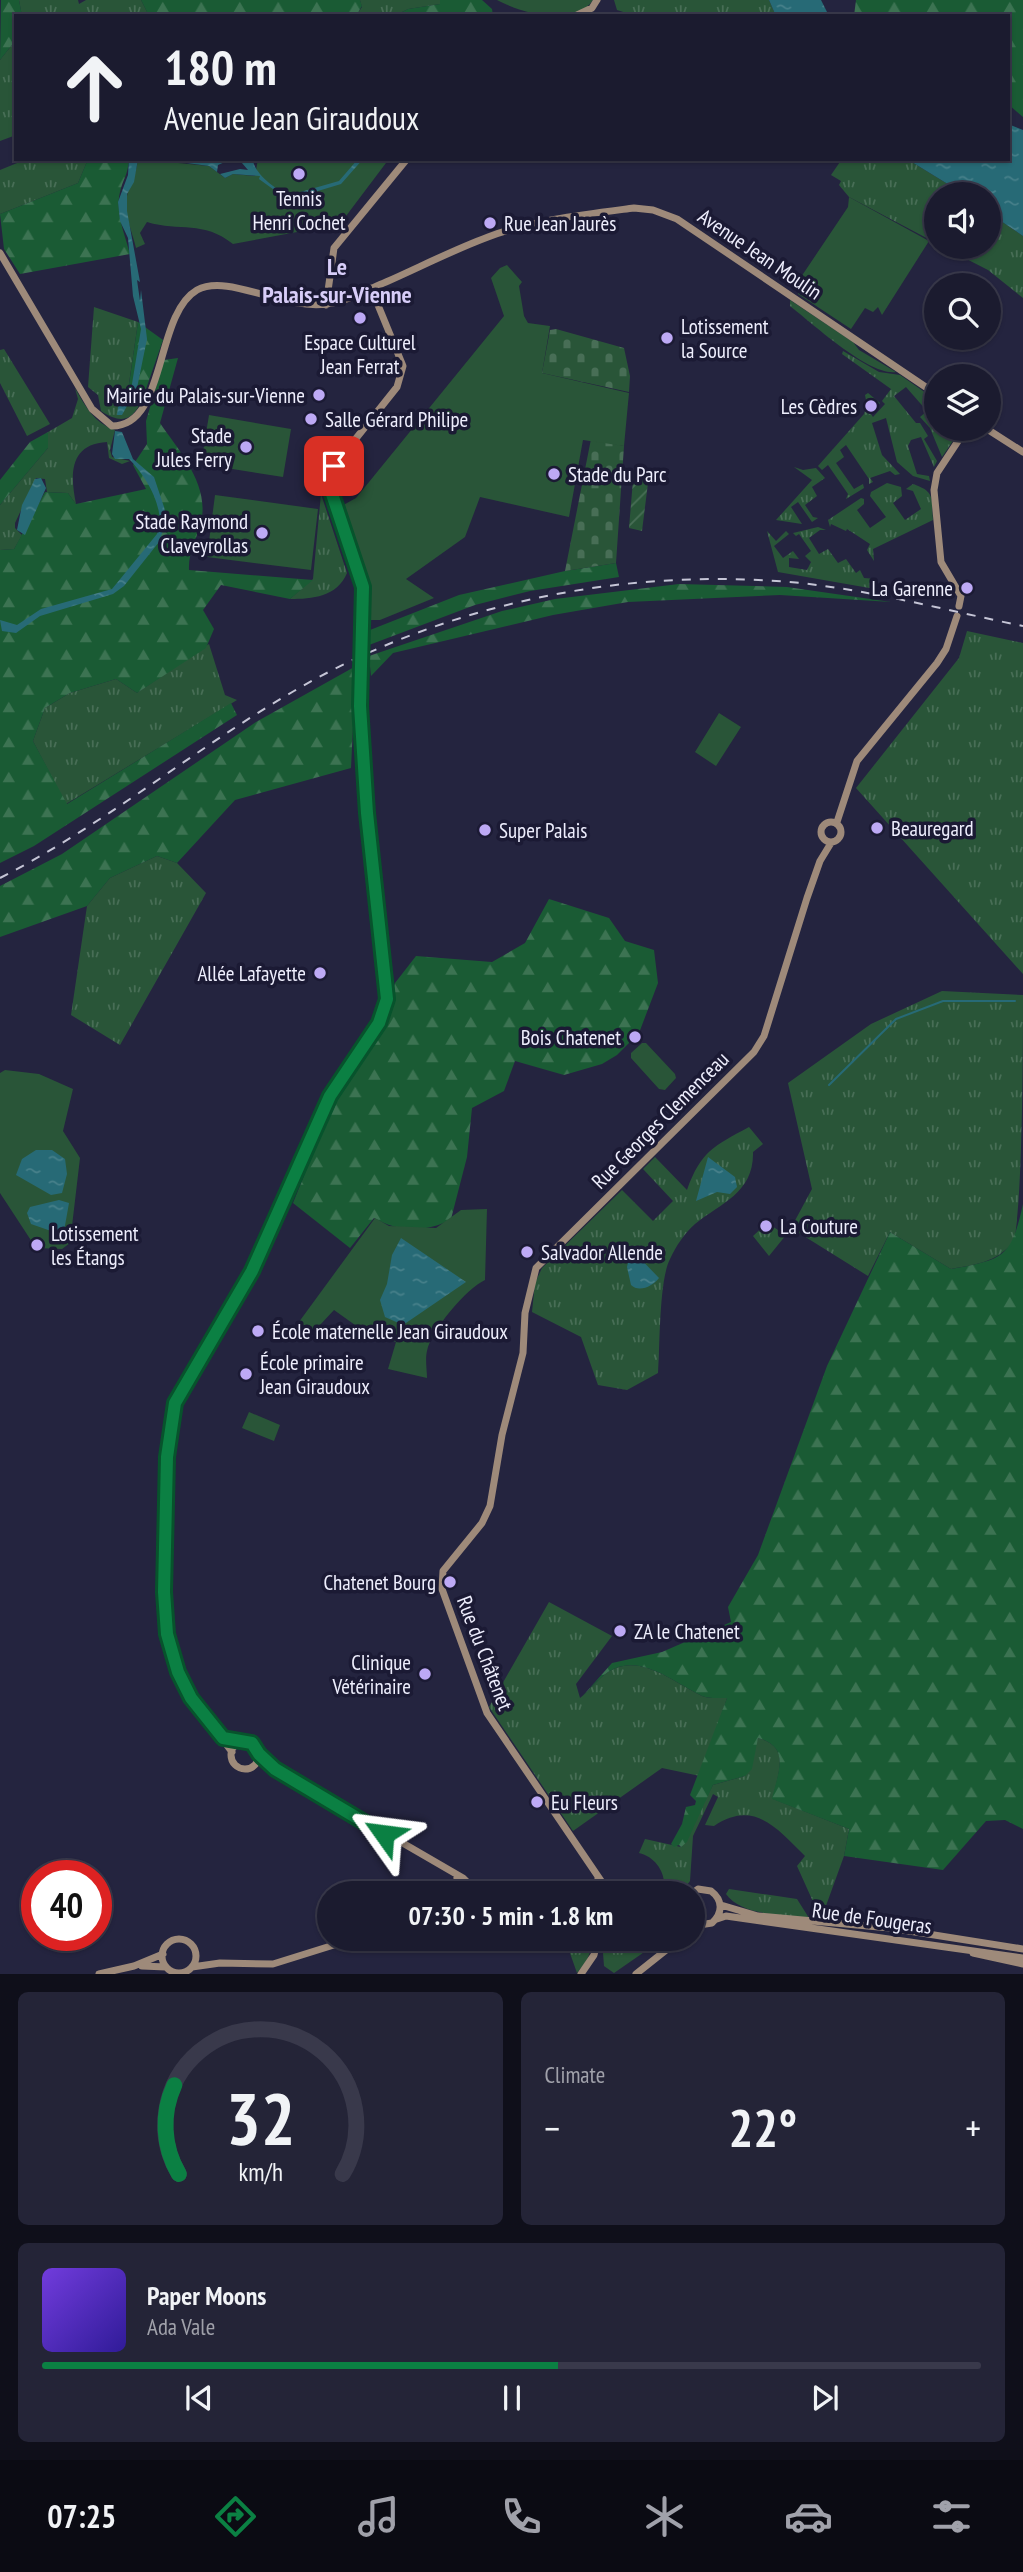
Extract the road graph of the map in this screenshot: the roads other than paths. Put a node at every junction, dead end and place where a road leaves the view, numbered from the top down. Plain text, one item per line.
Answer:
1 (597, 0) edge
2 (579, 14) edge
3 (405, 161) edge
4 (0, 253) edge
5 (371, 288) junction
6 (326, 304) junction
7 (924, 386) edge
8 (1001, 438) edge
9 (958, 441) edge
10 (1023, 452) edge
11 (959, 606) dead end
12 (957, 616) dead end
13 (834, 821) junction
14 (827, 842) junction
15 (513, 1391) joint
16 (223, 1738) junction
17 (240, 1742) junction
18 (232, 1752) junction
19 (259, 1754) junction
20 (253, 1766) junction
21 (275, 1769) junction
22 (449, 1871) junction
23 (596, 1874) junction
24 (458, 1881) edge
25 (466, 1881) edge
26 (597, 1881) edge
27 (601, 1881) edge
28 (705, 1890) edge
29 (721, 1905) junction
30 (717, 1919) junction
31 (705, 1923) edge
32 (966, 1949) junction
33 (1023, 1949) edge
34 (317, 1950) edge
35 (595, 1951) edge
36 (664, 1951) edge
37 (196, 1952) junction
38 (163, 1954) junction
39 (1023, 1958) edge
40 (220, 1964) junction
41 (1023, 1964) edge
42 (134, 1966) junction
43 (166, 1967) junction
44 (192, 1967) junction
45 (99, 1973) edge
46 (582, 1973) edge
47 (636, 1973) edge

1 - 2 street
3 - 6 street
4 - 6 street
5 - 6 street
5 - 7 street, Avenue Jean Moulin
5 - 16 street, bridge
8 - 10 street
9 - 11 street
12 - 13 street, Rue Georges Clemenceau
13 - 14 street, Rue Georges Clemenceau
13 - 14 street, Rue Georges Clemenceau
14 - 15 street, Rue Georges Clemenceau
15 - 23 street, Rue du Châtenet
16 - 17 street
16 - 18 street
17 - 18 street
17 - 19 street
18 - 20 street
19 - 20 street
19 - 21 street
20 - 21 street
21 - 22 street
22 - 24 street
22 - 25 street
23 - 26 street, Rue du Châtenet
23 - 27 street, Rue du Châtenet
28 - 29 street, Rue de Fougeras
29 - 30 street
29 - 33 street, Rue de Fougeras
30 - 31 street, Rue de Fougeras
30 - 32 street, Rue de Fougeras
32 - 39 street, Rue de Fougeras
32 - 41 street
34 - 40 street
35 - 46 street
36 - 47 street
37 - 38 street
37 - 40 street
37 - 44 street
38 - 42 street
38 - 43 street
40 - 44 street
42 - 43 street
42 - 45 street
43 - 44 street

